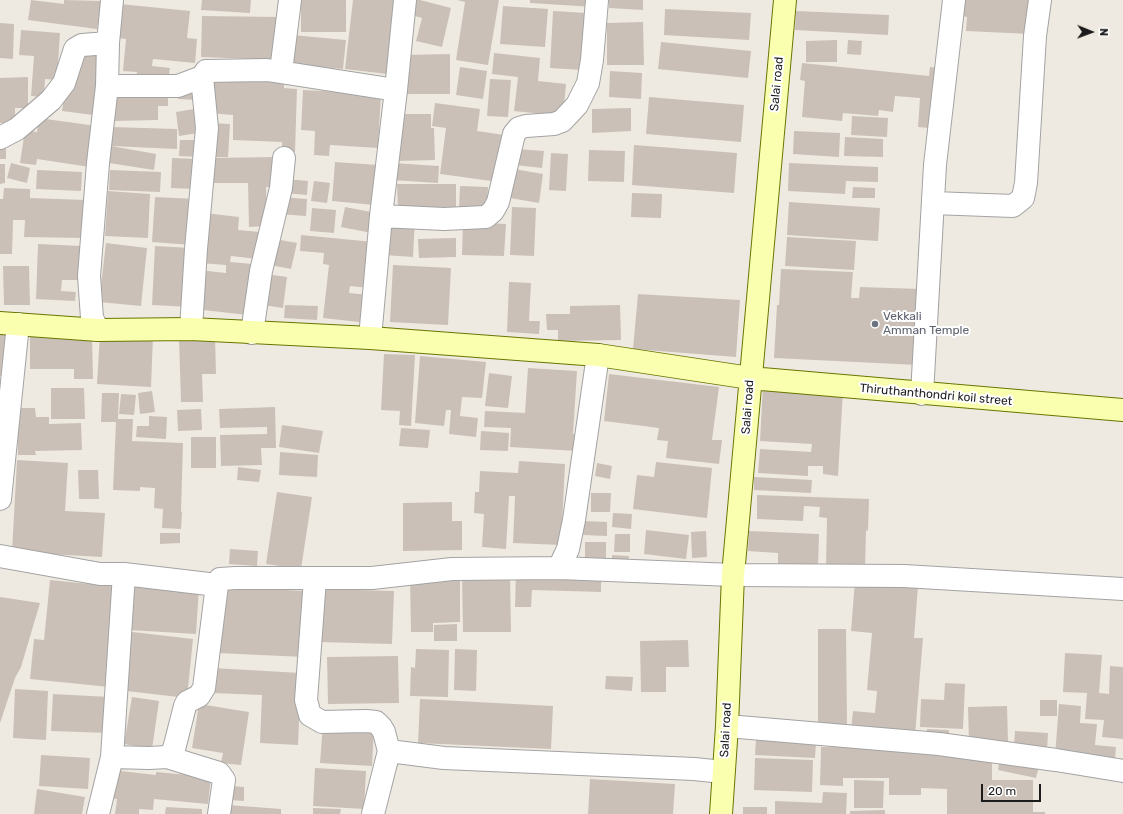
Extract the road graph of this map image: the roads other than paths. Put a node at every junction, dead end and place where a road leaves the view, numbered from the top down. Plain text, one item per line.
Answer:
1 (112, 0) edge
2 (290, 0) edge
3 (405, 0) edge
4 (597, 0) edge
5 (785, 0) edge
6 (954, 0) edge
7 (1040, 0) edge
8 (108, 43) junction
9 (281, 71) junction
10 (202, 77) junction
11 (107, 86) junction
12 (396, 90) junction
13 (0, 138) edge
14 (284, 158) dead end
15 (933, 203) junction
16 (381, 216) junction
17 (9, 324) edge
18 (191, 329) junction
19 (98, 330) junction
20 (252, 333) junction
21 (370, 338) junction
22 (598, 355) junction
23 (750, 378) junction
24 (922, 394) junction
25 (1123, 410) edge
26 (0, 499) edge
27 (0, 556) edge
28 (559, 568) junction
29 (124, 574) junction
30 (733, 575) junction
31 (315, 578) junction
32 (217, 585) junction
33 (1123, 590) edge
34 (727, 726) junction
35 (389, 751) junction
36 (112, 757) junction
37 (167, 757) junction
38 (1123, 771) edge
39 (723, 772) junction
40 (98, 814) edge
41 (219, 814) edge
42 (373, 814) edge
43 (721, 814) edge

1 - 8 street
2 - 9 street
3 - 12 street
4 - 16 street
5 - 23 street, Salai road
6 - 15 street
7 - 15 street
8 - 11 street
8 - 13 street
9 - 10 street
9 - 12 street
10 - 11 street
10 - 18 street
11 - 19 street
12 - 16 street
14 - 20 street
15 - 24 street
16 - 21 street
17 - 19 street, Thiruthanthondri koil street
17 - 26 street
18 - 19 street, Thiruthanthondri koil street
18 - 20 street, Thiruthanthondri koil street
20 - 21 street, Thiruthanthondri koil street
21 - 22 street, Thiruthanthondri koil street
22 - 23 street, Thiruthanthondri koil street
22 - 28 street
23 - 24 street, Thiruthanthondri koil street
23 - 30 street, Salai road
24 - 25 street, Thiruthanthondri koil street
27 - 29 street
28 - 30 street
28 - 31 street
29 - 32 street
29 - 36 street
30 - 33 street
30 - 34 street, Salai road
31 - 32 street
31 - 35 street
32 - 37 street
34 - 38 street
34 - 39 street, Salai road
35 - 39 street
35 - 42 street
36 - 37 street
36 - 40 street
37 - 41 street
39 - 43 street, Salai road

